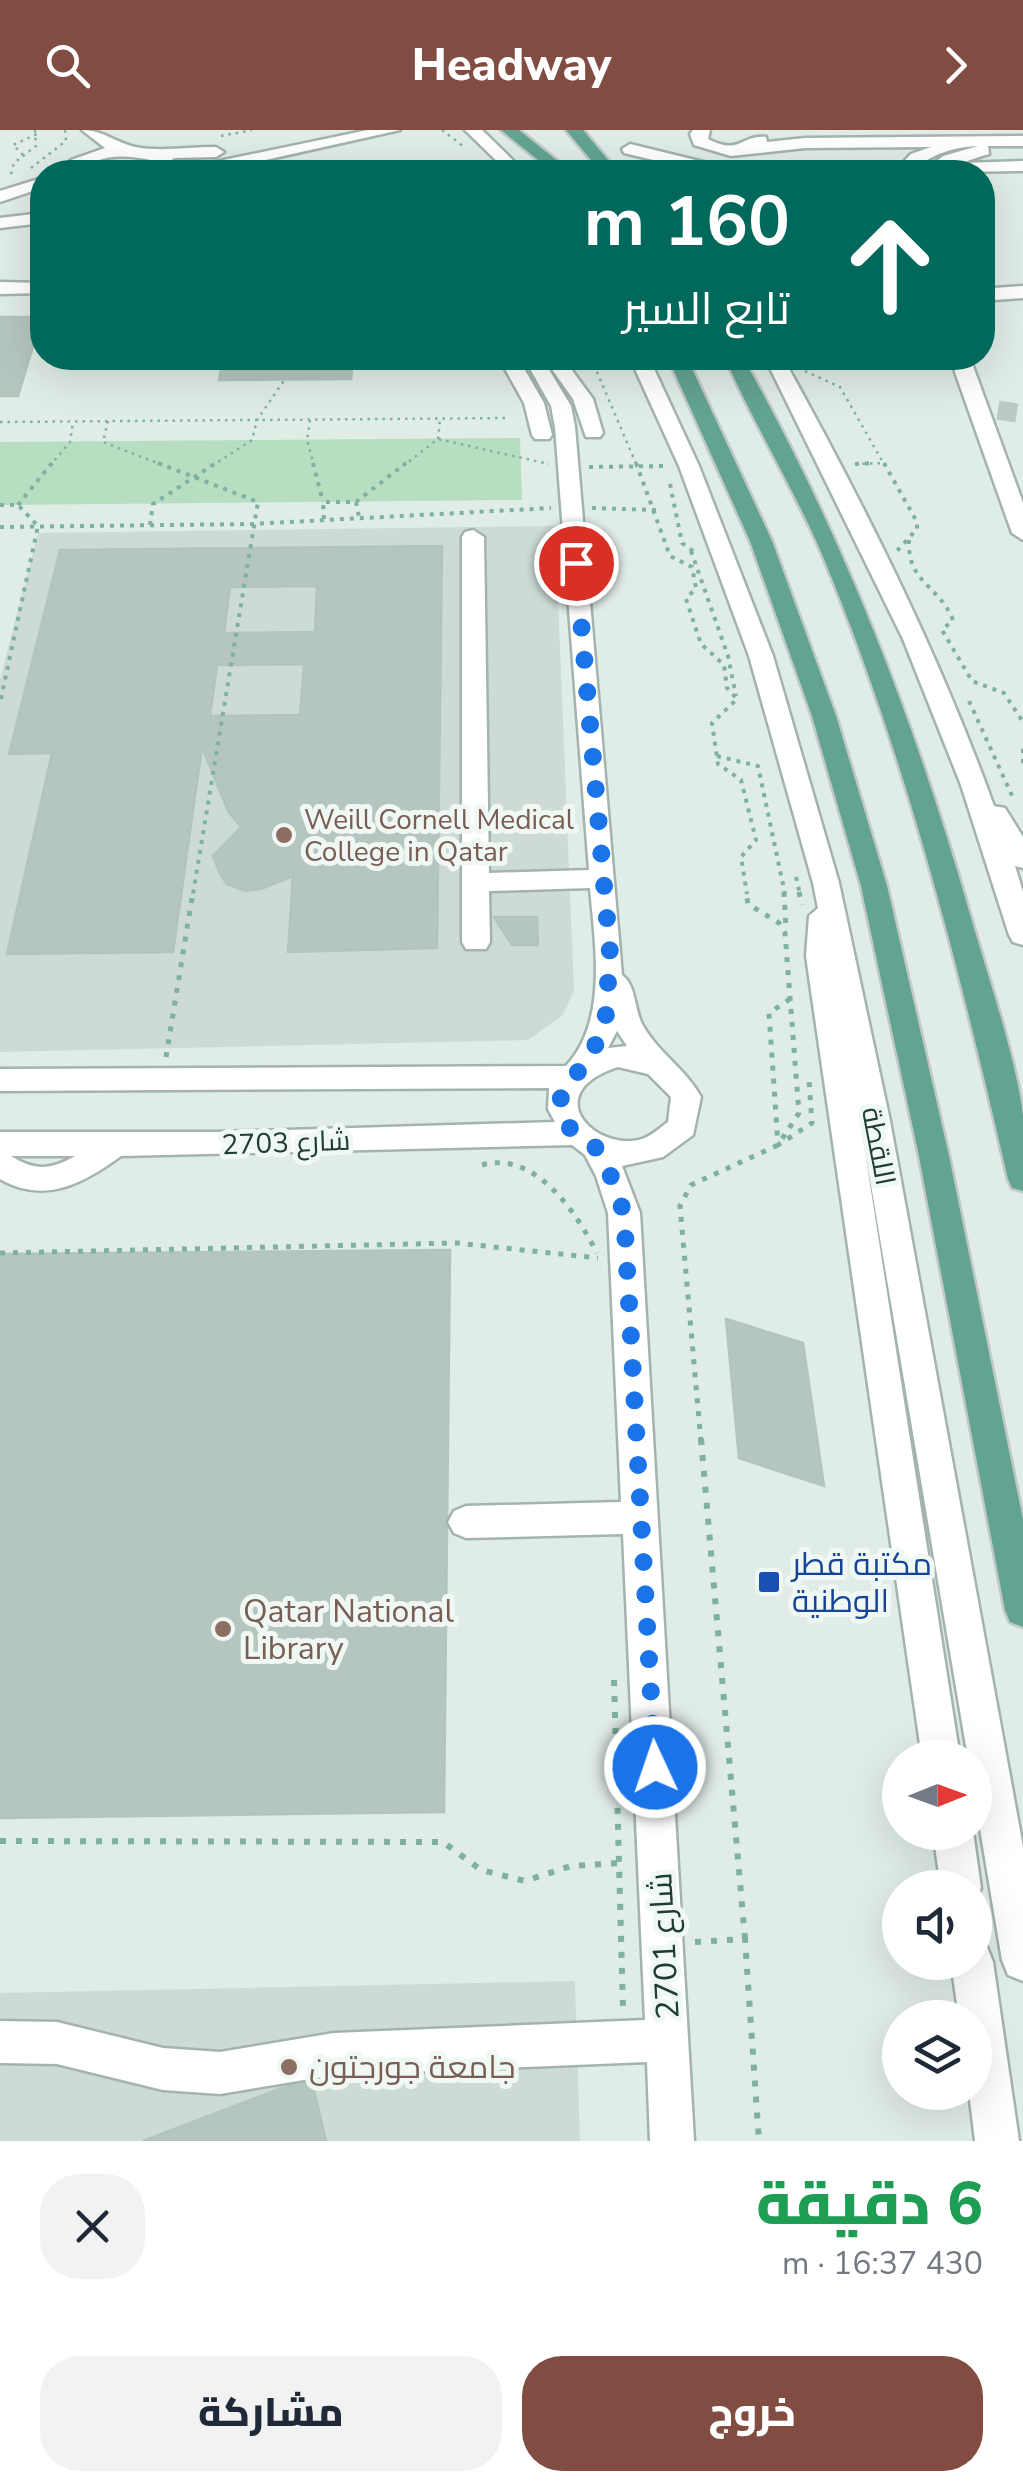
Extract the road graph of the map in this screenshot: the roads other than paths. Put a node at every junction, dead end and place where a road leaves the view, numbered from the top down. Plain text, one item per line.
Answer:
1 (90, 130) edge
2 (332, 130) edge
3 (392, 130) edge
4 (473, 130) edge
5 (484, 130) edge
6 (509, 130) edge
7 (527, 130) edge
8 (574, 130) edge
9 (598, 130) edge
10 (752, 130) edge
11 (766, 130) edge
12 (943, 130) edge
13 (617, 132) dead end
14 (698, 132) edge
15 (1019, 141) edge
16 (966, 142) junction
17 (630, 149) junction
18 (743, 150) junction
19 (141, 152) junction
20 (77, 160) edge
21 (87, 160) edge
22 (166, 160) edge
23 (248, 160) edge
24 (504, 160) edge
25 (508, 160) edge
26 (547, 160) edge
27 (552, 160) edge
28 (600, 160) edge
29 (619, 160) edge
30 (639, 160) edge
31 (675, 160) edge
32 (729, 160) edge
33 (915, 160) edge
34 (953, 160) edge
35 (995, 165) edge
36 (1023, 166) edge
37 (30, 187) edge
38 (30, 195) edge
39 (0, 198) edge
40 (30, 219) edge
41 (0, 223) edge
42 (0, 288) edge
43 (30, 288) edge
44 (1023, 292) edge
45 (995, 293) edge
46 (516, 370) edge
47 (540, 370) edge
48 (562, 370) edge
49 (644, 370) edge
50 (683, 370) edge
51 (740, 370) edge
52 (781, 370) edge
53 (964, 370) edge
54 (984, 370) edge
55 (542, 434) dead end
56 (592, 434) dead end
57 (1023, 476) edge
58 (1023, 533) edge
59 (473, 537) dead end
60 (970, 772) junction
61 (1023, 859) edge
62 (603, 879) junction
63 (811, 880) junction
64 (476, 882) junction
65 (1023, 936) edge
66 (476, 942) dead end
67 (610, 953) junction
68 (652, 1062) junction
69 (578, 1070) junction
70 (0, 1080) edge
71 (584, 1140) junction
72 (118, 1142) junction
73 (0, 1144) edge
74 (655, 1148) junction
75 (0, 1164) edge
76 (1023, 1179) edge
77 (624, 1213) junction
78 (641, 1518) junction
79 (466, 1522) dead end
80 (1023, 1610) edge
81 (938, 1740) edge
82 (1023, 1960) edge
83 (975, 1980) edge
84 (668, 2040) junction
85 (0, 2042) edge
86 (672, 2141) edge
87 (997, 2141) edge

1 - 19 street
1 - 20 street
2 - 19 street
3 - 23 street
4 - 24 street
5 - 25 street
6 - 26 main road
7 - 27 main road
8 - 28 main road
9 - 29 main road
10 - 18 street
11 - 12 street
13 - 17 street
14 - 18 street
15 - 16 street
15 - 34 street
16 - 18 street
16 - 33 street
17 - 30 street
17 - 31 street
18 - 32 street
19 - 21 street
19 - 22 street
35 - 36 street
37 - 39 street
38 - 39 street
40 - 41 street
42 - 43 street
44 - 45 street
46 - 55 street
47 - 62 street
48 - 56 street
49 - 63 street, اللقطة
50 - 80 main road, اللقطة
51 - 76 main road
52 - 60 street
53 - 58 street
54 - 57 street
59 - 64 street
60 - 61 street
60 - 65 street
62 - 64 street
62 - 67 street
63 - 81 street
63 - 82 street, اللقطة
64 - 66 street
67 - 68 street
67 - 69 street
68 - 69 street
68 - 74 street
69 - 70 street
69 - 71 street
71 - 72 street, شارع 2703
71 - 74 street
71 - 77 street, شارع 2701
72 - 73 street, شارع 2703
72 - 75 street
74 - 77 street, شارع 2701
77 - 78 street, شارع 2701
78 - 79 street
78 - 84 street, شارع 2701
83 - 87 street
84 - 85 street
84 - 86 street, شارع 2701

